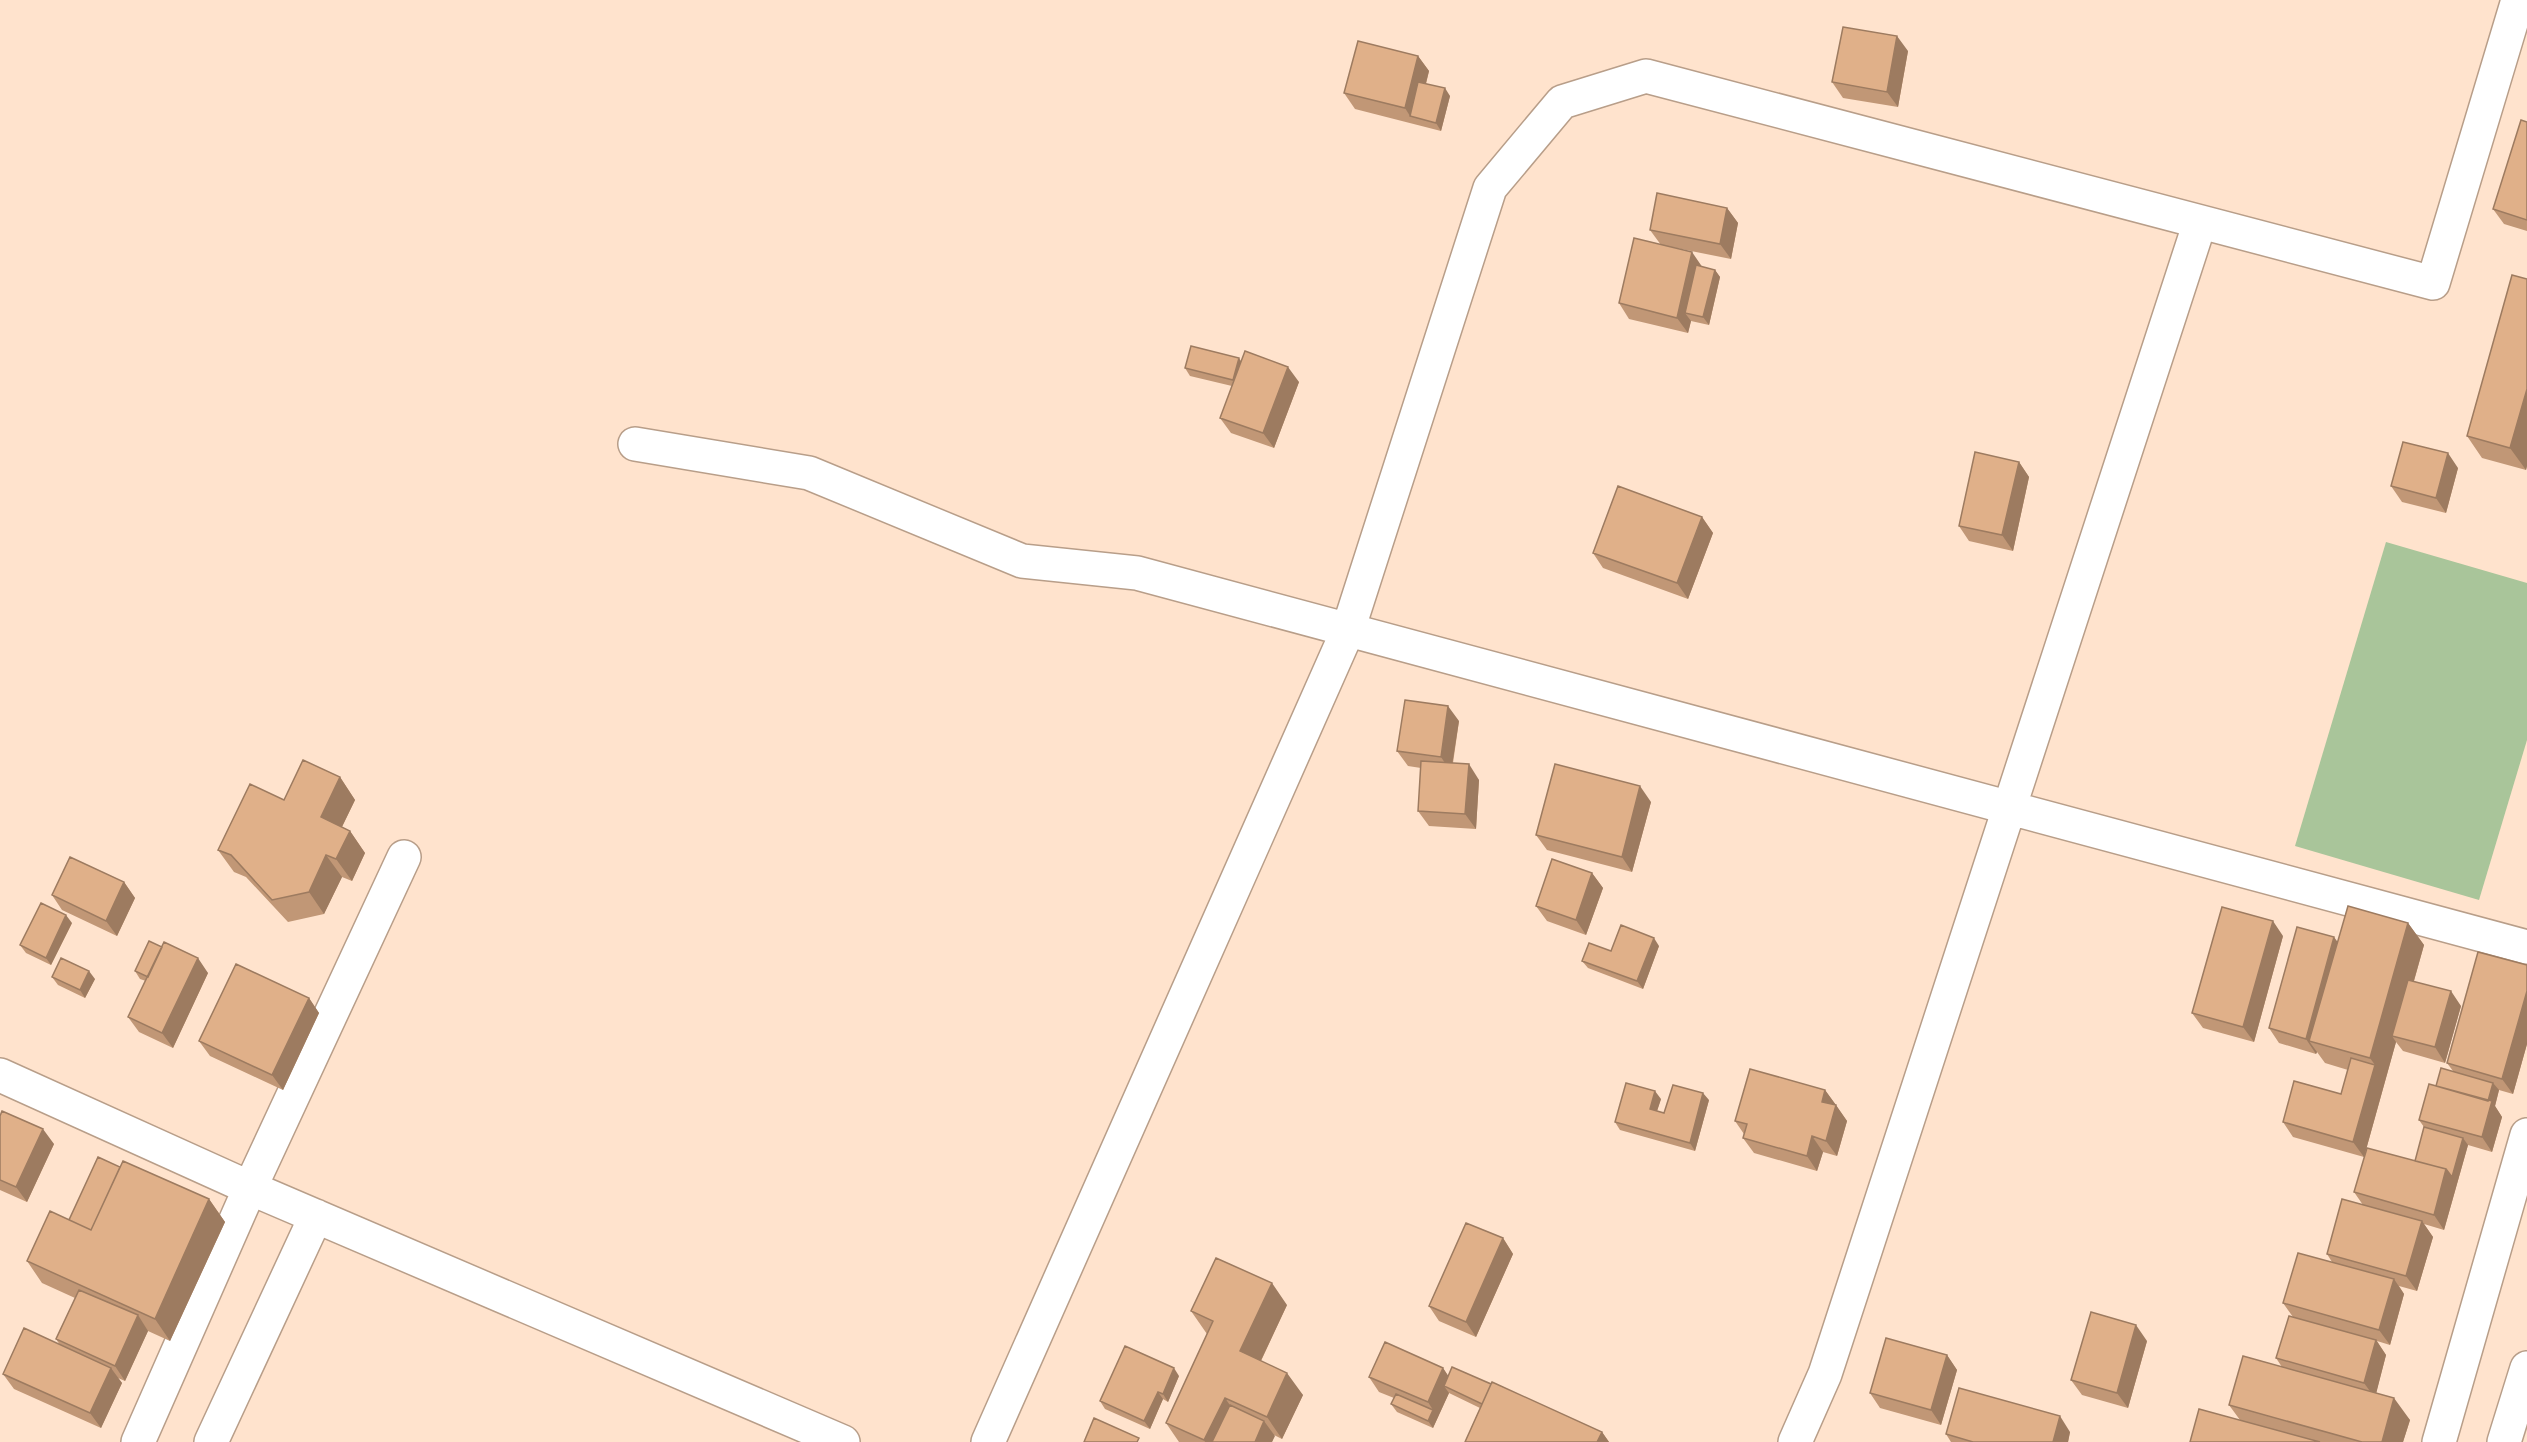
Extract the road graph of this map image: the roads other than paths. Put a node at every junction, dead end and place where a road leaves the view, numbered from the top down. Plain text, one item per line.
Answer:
1 (2518, 0) edge
2 (2199, 222) junction
3 (635, 444) dead end
4 (1348, 630) junction
5 (2009, 808) junction
6 (404, 857) dead end
7 (2527, 947) edge
8 (0, 1075) edge
9 (2527, 1135) edge
10 (250, 1188) junction
11 (316, 1216) junction
12 (2527, 1368) edge
13 (138, 1442) edge
14 (211, 1442) edge
15 (843, 1442) edge
16 (988, 1442) edge
17 (1795, 1442) edge
18 (2439, 1442) edge
19 (2504, 1442) edge

1 - 2 street
2 - 4 street
2 - 5 street
3 - 4 street
4 - 5 street
4 - 16 street
5 - 7 street
5 - 17 street
6 - 10 street
8 - 10 street
9 - 18 street
10 - 11 street
10 - 13 street
11 - 14 street
11 - 15 street
12 - 19 street

